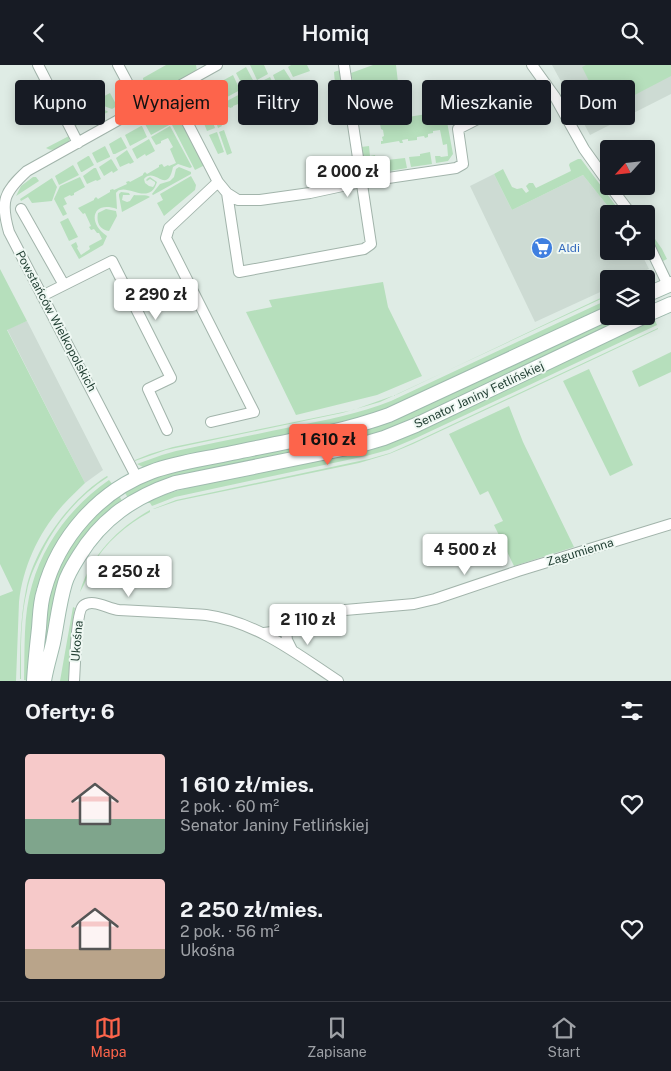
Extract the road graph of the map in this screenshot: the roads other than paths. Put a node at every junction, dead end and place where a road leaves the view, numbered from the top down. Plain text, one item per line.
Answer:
1 (38, 65) edge
2 (118, 65) edge
3 (217, 65) edge
4 (344, 65) edge
5 (532, 65) edge
6 (126, 80) edge
7 (190, 80) edge
8 (543, 80) edge
9 (551, 93) edge
10 (115, 122) edge
11 (189, 125) edge
12 (466, 125) edge
13 (78, 143) junction
14 (600, 171) edge
15 (218, 182) junction
16 (361, 182) junction
17 (227, 193) junction
18 (21, 209) dead end
19 (655, 256) edge
20 (670, 284) edge
21 (64, 285) junction
22 (655, 291) edge
23 (42, 296) junction
24 (671, 304) edge
25 (655, 311) edge
26 (600, 317) edge
27 (626, 325) edge
28 (211, 422) dead end
29 (167, 429) dead end
30 (137, 477) junction
31 (671, 524) edge
32 (285, 623) junction
33 (264, 633) junction
34 (292, 650) junction
35 (34, 681) edge
36 (44, 681) edge
37 (74, 681) edge
38 (338, 681) edge

1 - 13 street
2 - 6 street
3 - 7 street, Powstańców Wielkopolskich
4 - 16 street
5 - 8 street
9 - 14 street
10 - 13 street, Powstańców Wielkopolskich
11 - 15 street
12 - 16 street
13 - 23 street, Powstańców Wielkopolskich
15 - 17 street
15 - 28 street
16 - 17 street
16 - 17 street
18 - 21 street
19 - 20 street
20 - 22 main road
21 - 23 street
21 - 29 street
23 - 30 street, Powstańców Wielkopolskich
24 - 25 main road, Senator Janiny Fetlińskiej
26 - 30 main road, Senator Janiny Fetlińskiej
27 - 36 main road, Senator Janiny Fetlińskiej
30 - 35 main road, Senator Janiny Fetlińskiej
31 - 32 street, Zagumienna
32 - 33 street, Zagumienna
32 - 34 street
33 - 34 street, Ukośna
33 - 37 street, Ukośna
34 - 38 street, Ukośna

